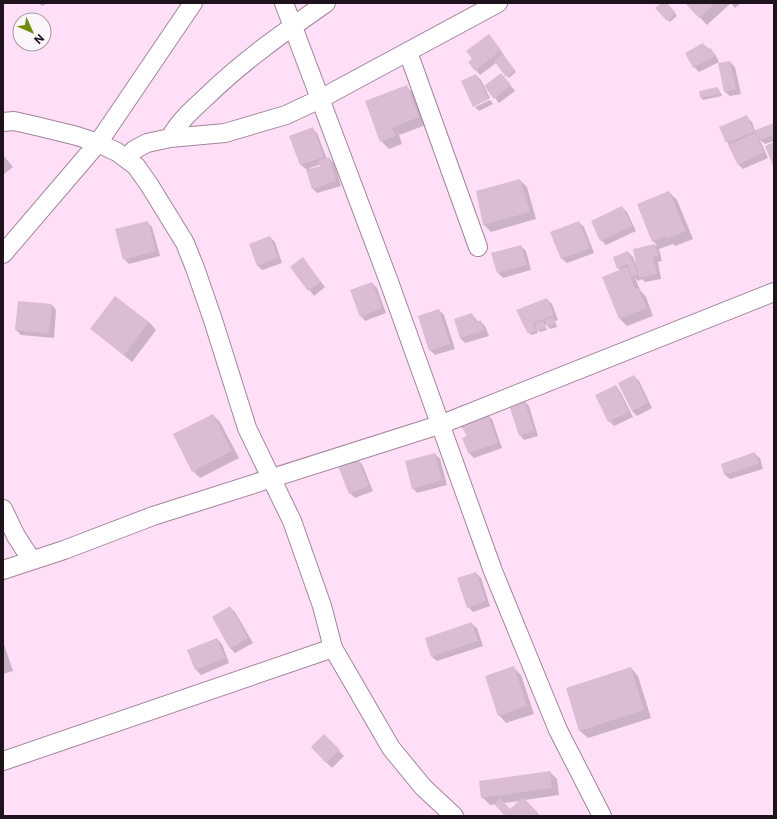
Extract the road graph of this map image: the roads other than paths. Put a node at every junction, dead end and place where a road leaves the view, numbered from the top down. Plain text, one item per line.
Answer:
1 (193, 3) edge
2 (284, 3) edge
3 (326, 3) edge
4 (498, 3) edge
5 (293, 25) junction
6 (408, 52) junction
7 (320, 99) junction
8 (3, 122) edge
9 (170, 138) junction
10 (98, 143) junction
11 (126, 158) junction
12 (478, 247) dead end
13 (3, 254) edge
14 (774, 292) edge
15 (442, 424) junction
16 (272, 477) junction
17 (3, 508) edge
18 (32, 559) junction
19 (3, 570) edge
20 (333, 648) junction
21 (3, 761) edge
22 (454, 816) edge
23 (602, 816) edge

1 - 10 street
2 - 5 street
3 - 5 street
4 - 6 street
5 - 7 street
5 - 9 street
6 - 7 street
6 - 12 street
7 - 9 street
7 - 15 street
8 - 10 street
9 - 11 street
10 - 11 street
10 - 13 street
11 - 16 street
14 - 15 street
15 - 16 street
15 - 23 street
16 - 18 street
16 - 20 street
17 - 18 street
18 - 19 street
20 - 21 street
20 - 22 street

